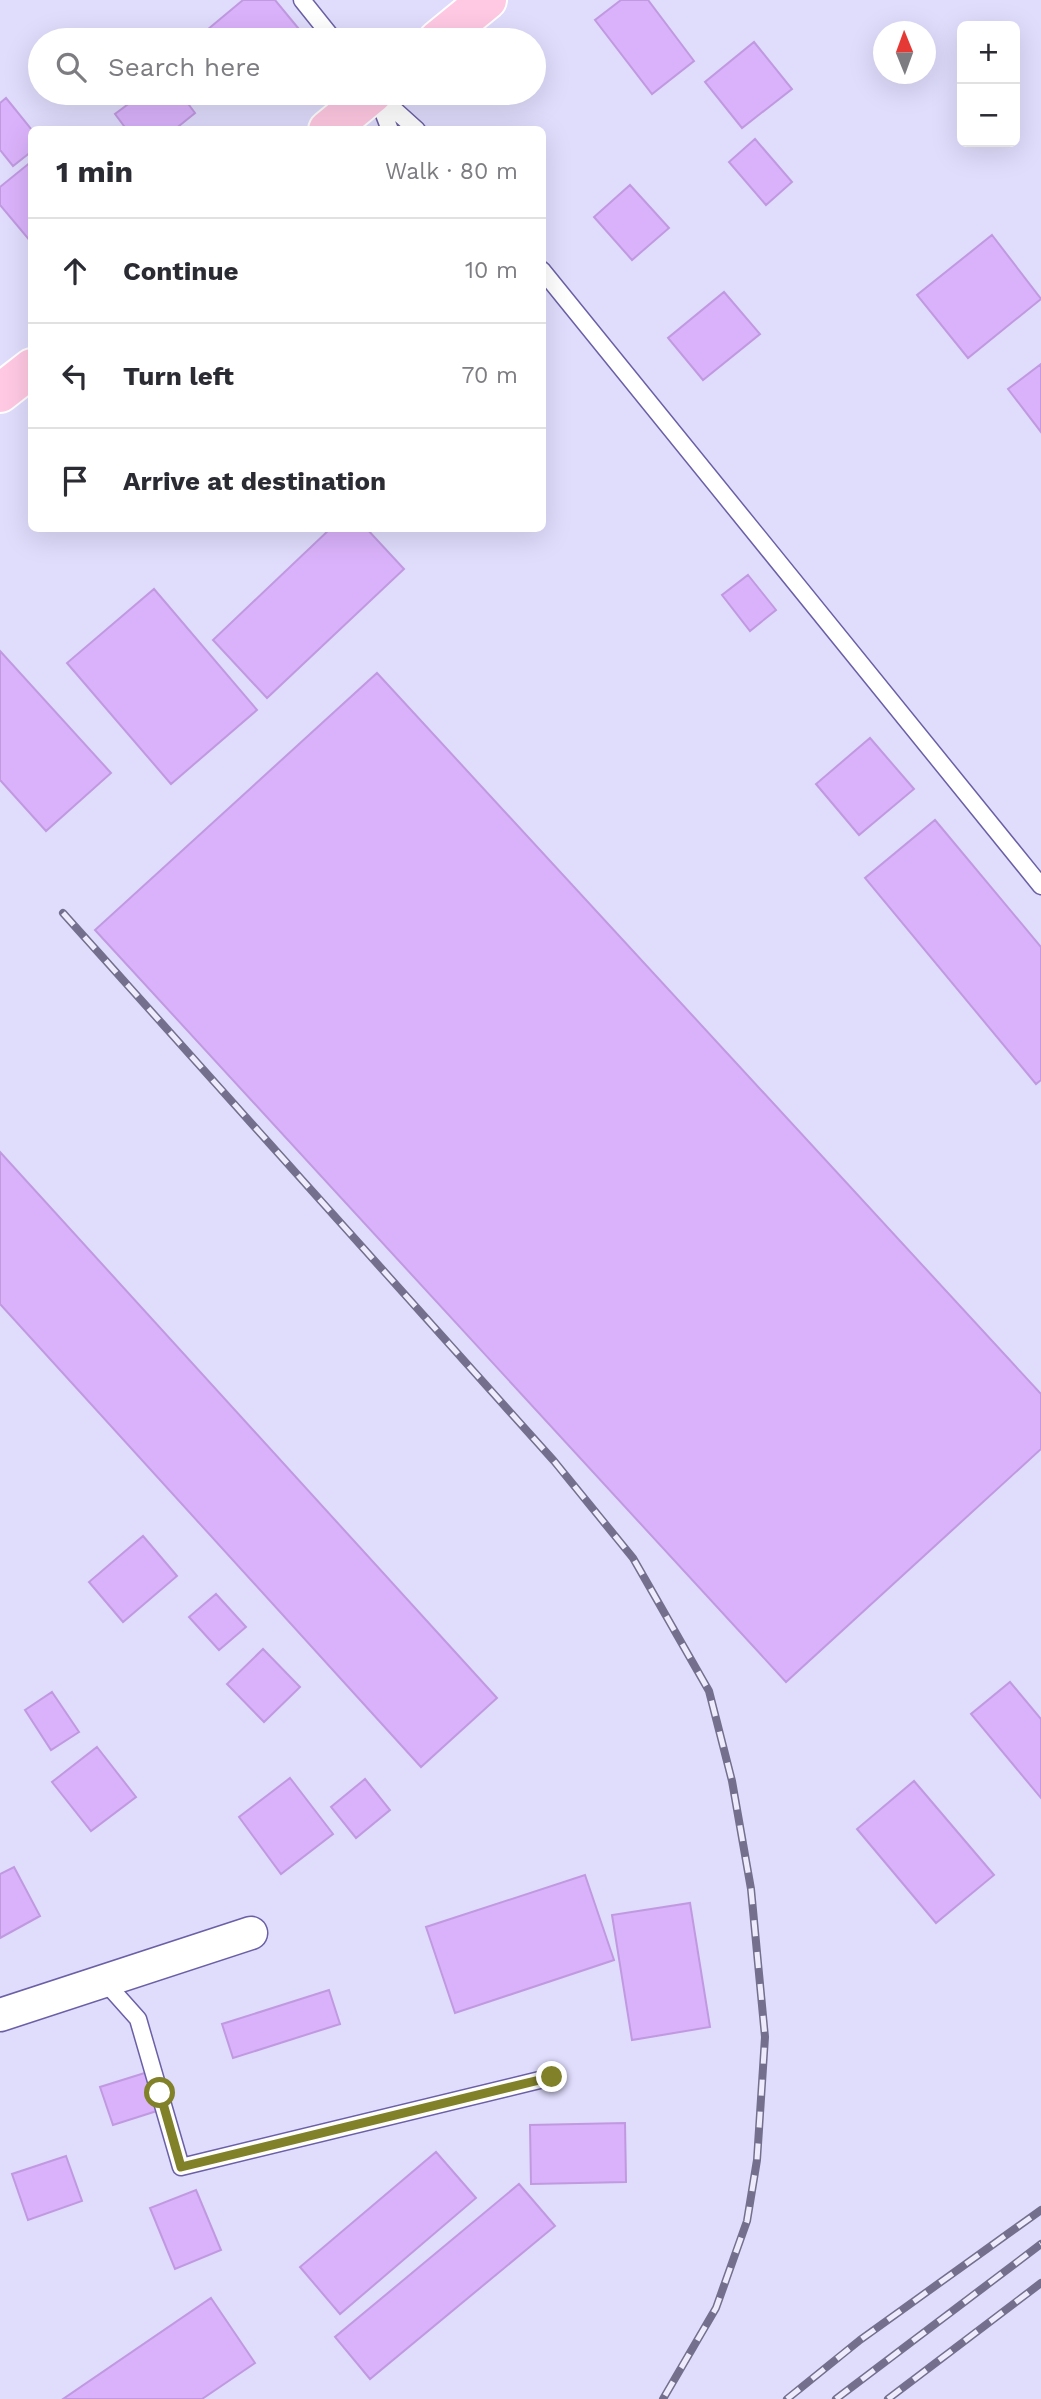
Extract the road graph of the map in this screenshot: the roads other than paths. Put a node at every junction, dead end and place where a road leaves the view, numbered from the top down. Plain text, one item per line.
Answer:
1 (302, 0) edge
2 (487, 0) edge
3 (324, 28) edge
4 (453, 28) edge
5 (360, 105) edge
6 (380, 105) edge
7 (389, 105) edge
8 (333, 126) edge
9 (388, 126) edge
10 (412, 126) edge
11 (546, 275) edge
12 (28, 371) edge
13 (0, 393) edge
14 (1041, 886) edge
15 (251, 1933) dead end
16 (105, 1982) junction
17 (0, 2015) edge
18 (552, 2077) dead end

1 - 3 lane
2 - 4 main road
5 - 8 main road
6 - 9 lane
7 - 10 lane
11 - 14 lane
12 - 13 main road
15 - 16 street
16 - 17 street
16 - 18 lane

